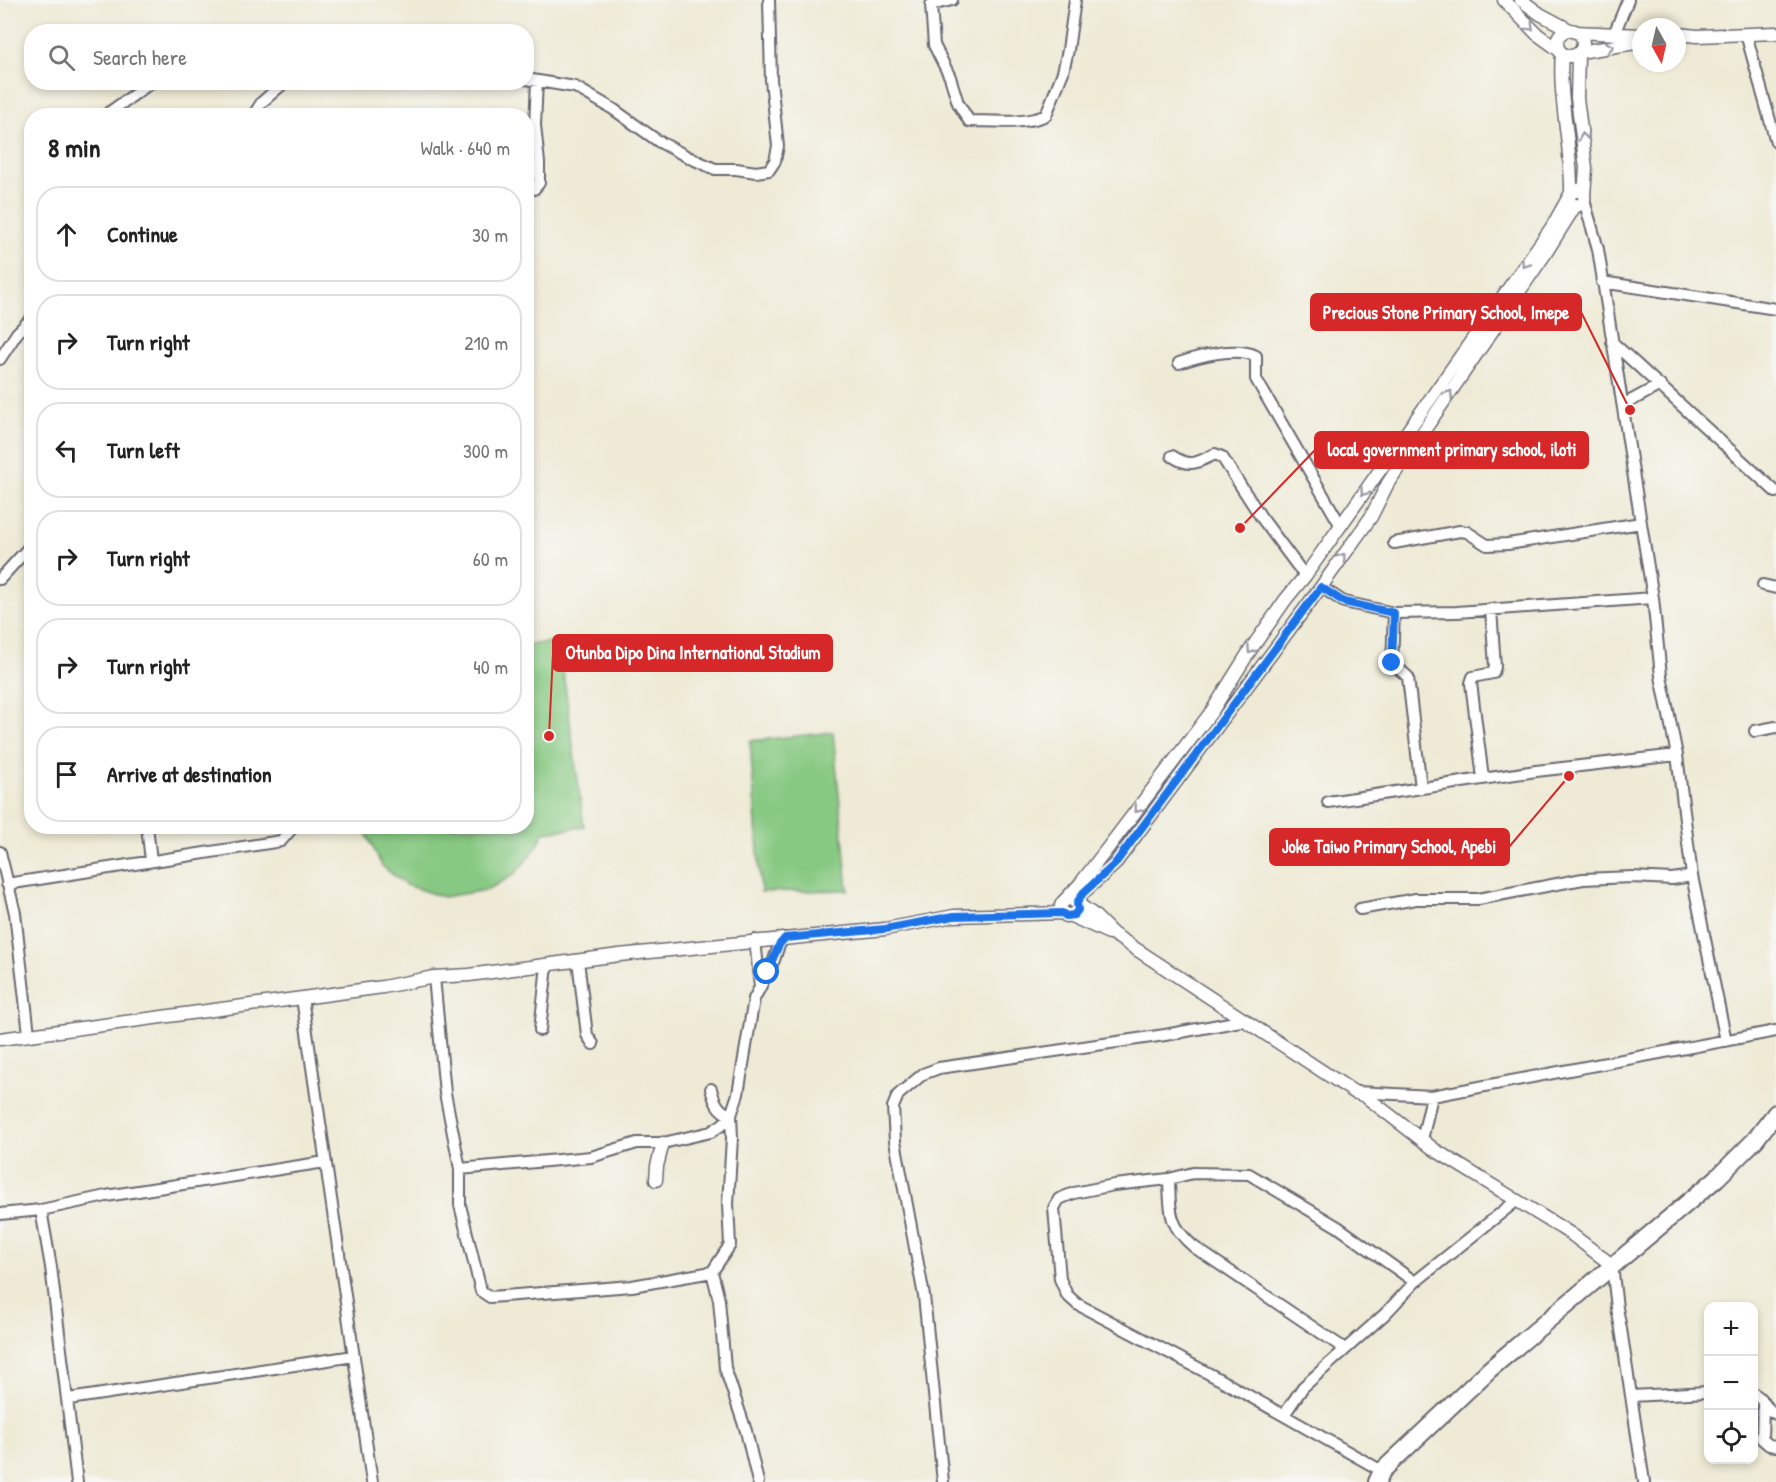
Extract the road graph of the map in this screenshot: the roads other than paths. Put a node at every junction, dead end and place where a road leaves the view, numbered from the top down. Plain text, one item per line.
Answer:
1 (769, 0) edge
2 (952, 0) edge
3 (1075, 0) edge
4 (1504, 0) edge
5 (1521, 0) edge
6 (1628, 0) edge
7 (1574, 31) junction
8 (1776, 33) edge
9 (1614, 34) junction
10 (1746, 34) junction
11 (1632, 35) edge
12 (1686, 35) edge
13 (1697, 36) junction
14 (1686, 38) edge
15 (1632, 44) edge
16 (1561, 51) junction
17 (1579, 53) junction
18 (534, 80) edge
19 (141, 90) edge
20 (275, 90) edge
21 (533, 90) edge
22 (115, 108) edge
23 (258, 108) edge
24 (534, 108) edge
25 (534, 110) edge
26 (1776, 142) edge
27 (534, 189) edge
28 (1577, 198) junction
29 (1602, 282) junction
30 (1776, 309) edge
31 (24, 326) edge
32 (1612, 342) junction
33 (0, 359) edge
34 (1179, 363) dead end
35 (1660, 385) junction
36 (1623, 405) junction
37 (1172, 456) dead end
38 (1776, 492) edge
39 (1641, 523) junction
40 (1341, 526) junction
41 (1394, 543) dead end
42 (24, 553) edge
43 (1305, 576) junction
44 (0, 579) edge
45 (1762, 585) dead end
46 (1321, 587) junction
47 (1776, 588) edge
48 (1653, 598) junction
49 (1491, 609) junction
50 (1394, 613) junction
51 (1776, 727) edge
52 (1755, 731) dead end
53 (1677, 755) junction
54 (1482, 778) junction
55 (1421, 788) junction
56 (1328, 802) dead end
57 (148, 834) edge
58 (287, 834) edge
59 (0, 852) edge
60 (151, 861) junction
61 (1692, 876) junction
62 (7, 884) junction
63 (1070, 907) junction
64 (1360, 909) dead end
65 (785, 938) junction
66 (755, 940) junction
67 (578, 960) junction
68 (547, 964) junction
69 (434, 977) junction
70 (760, 987) junction
71 (302, 998) junction
72 (1246, 1020) junction
73 (540, 1030) dead end
74 (1776, 1030) edge
75 (29, 1034) junction
76 (0, 1039) edge
77 (1726, 1041) junction
78 (593, 1044) dead end
79 (711, 1089) dead end
80 (1354, 1092) junction
81 (1432, 1096) junction
82 (1776, 1113) edge
83 (731, 1115) junction
84 (1422, 1140) junction
85 (663, 1143) junction
86 (325, 1162) junction
87 (460, 1168) junction
88 (1169, 1179) junction
89 (656, 1180) dead end
90 (1516, 1201) junction
91 (41, 1210) junction
92 (0, 1214) edge
93 (1612, 1265) junction
94 (712, 1272) junction
95 (1415, 1282) junction
96 (1345, 1349) junction
97 (354, 1356) junction
98 (1704, 1392) edge
99 (1631, 1396) junction
100 (1758, 1397) edge
101 (69, 1399) junction
102 (1763, 1406) junction
103 (1776, 1414) edge
104 (1284, 1415) junction
105 (1776, 1446) edge
106 (1380, 1477) edge
107 (77, 1482) edge
108 (372, 1482) edge
109 (758, 1482) edge
110 (944, 1482) edge
111 (1644, 1482) edge

1 - 18 street
2 - 3 street
4 -> 16 street
5 - 7 street
6 - 9 street
7 - 9 street
7 - 16 street
7 - 17 street
8 - 10 street
9 - 11 street
10 - 13 street
10 - 26 street
12 - 13 street
13 - 14 street
17 -> 15 street
16 - 17 street
16 - 28 street
28 -> 17 street
19 - 22 street
20 - 23 street
21 - 24 street
25 - 27 street
28 - 29 street
28 -> 40 street
46 -> 28 street
29 - 30 street
29 - 32 street
31 - 33 street
32 - 35 street
32 - 36 street
34 - 40 street
35 - 36 street
35 - 38 street
36 - 39 street
37 - 43 street
39 - 41 street
39 - 48 street
40 - 43 street
42 - 44 street
43 -> 63 street
45 - 47 street
46 - 50 street
46 - 63 street
48 - 49 street
48 - 53 street
49 - 50 street
49 - 54 street
50 - 55 street
51 - 52 street
53 - 54 street
53 - 61 street
54 - 55 street
55 - 56 street
57 - 60 street
58 - 60 street
59 - 62 street
60 - 62 street
61 - 64 street
61 - 77 street
62 - 75 street
63 - 65 street
63 - 72 street
65 - 66 street
65 - 70 street
66 - 67 street
66 - 70 street
67 - 68 street
67 - 78 street
68 - 69 street
68 - 73 street
69 - 71 street
69 - 87 street
70 - 83 street
71 - 75 street
71 - 86 street
72 - 80 street
72 - 110 street
74 - 77 street
75 - 76 street
77 - 81 street
79 - 83 street
80 - 81 street
80 - 84 street
81 - 84 street
82 - 93 main road
83 - 85 street
83 - 94 street
84 - 90 street
85 - 87 street
85 - 89 street
86 - 91 street
86 - 97 street
87 - 94 street
88 - 95 street
88 - 96 street
88 - 104 street
90 - 93 street
90 - 95 street
91 - 92 street
91 - 101 street
93 - 99 street
93 - 106 main road
94 - 109 street
95 - 96 street
96 - 104 street
97 - 101 street
97 - 108 street
98 - 99 street
99 - 111 street
100 - 102 street
101 - 107 street
102 - 103 street
102 - 105 street
104 - 106 street

